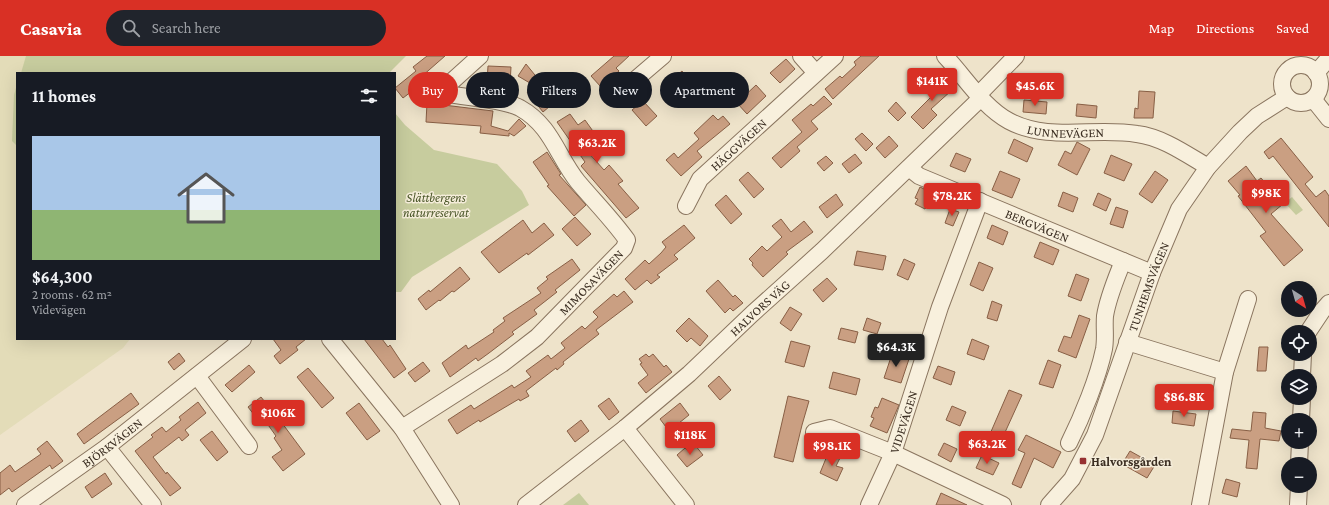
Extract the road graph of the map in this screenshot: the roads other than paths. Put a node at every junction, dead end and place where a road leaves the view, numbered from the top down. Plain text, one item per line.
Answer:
1 (480, 56) edge
2 (663, 56) edge
3 (800, 56) edge
4 (835, 56) edge
5 (945, 56) edge
6 (1016, 56) edge
7 (1329, 58) edge
8 (644, 72) edge
9 (816, 73) junction
10 (1316, 73) junction
11 (980, 96) junction
12 (1287, 97) junction
13 (1313, 99) junction
14 (1329, 119) edge
15 (1208, 167) junction
16 (909, 168) junction
17 (980, 201) junction
18 (686, 206) dead end
19 (1123, 261) junction
20 (1152, 273) junction
21 (1248, 299) dead end
22 (1329, 303) edge
23 (1313, 325) edge
24 (242, 340) edge
25 (331, 340) edge
26 (1127, 342) junction
27 (1225, 372) junction
28 (197, 376) junction
29 (402, 428) junction
30 (625, 428) junction
31 (814, 432) dead end
32 (1069, 443) dead end
33 (249, 446) dead end
34 (107, 447) junction
35 (893, 454) junction
36 (1298, 493) edge
37 (25, 505) edge
38 (153, 505) edge
39 (451, 505) edge
40 (526, 505) edge
41 (686, 505) edge
42 (869, 505) edge
43 (1003, 505) edge
44 (1049, 505) edge
45 (1200, 505) edge
46 (1298, 505) edge

1 - 29 street, MIMOSAVÄGEN
2 - 8 street
3 - 9 street
4 - 9 street, HÄGGVÄGEN
5 - 11 street, LUNNEVÄGEN
6 - 11 street, HALVORS VÄG
7 - 10 street
9 - 18 street, HÄGGVÄGEN
10 - 12 street
10 - 13 street
11 - 15 street, LUNNEVÄGEN
11 - 16 street, HALVORS VÄG
12 - 13 street
12 - 15 street, TUNHEMSVÄGEN
13 - 14 street
15 - 20 street, TUNHEMSVÄGEN
16 - 17 street, BERGVÄGEN
16 - 30 street, HALVORS VÄG
17 - 19 street, BERGVÄGEN
17 - 35 street, VIDEVÄGEN
19 - 20 street, BERGVÄGEN
19 - 32 street
20 - 26 street, TUNHEMSVÄGEN
21 - 27 street
22 - 23 street
24 - 28 street, BJÖRKVÄGEN
25 - 29 street
26 - 27 street
26 - 44 street, TUNHEMSVÄGEN
27 - 45 street
28 - 33 street
28 - 34 street, BJÖRKVÄGEN
29 - 39 street
30 - 40 street, HALVORS VÄG
30 - 41 street
31 - 35 street
34 - 37 street, BJÖRKVÄGEN
34 - 38 street
35 - 42 street, VIDEVÄGEN
35 - 43 street
36 - 46 street

